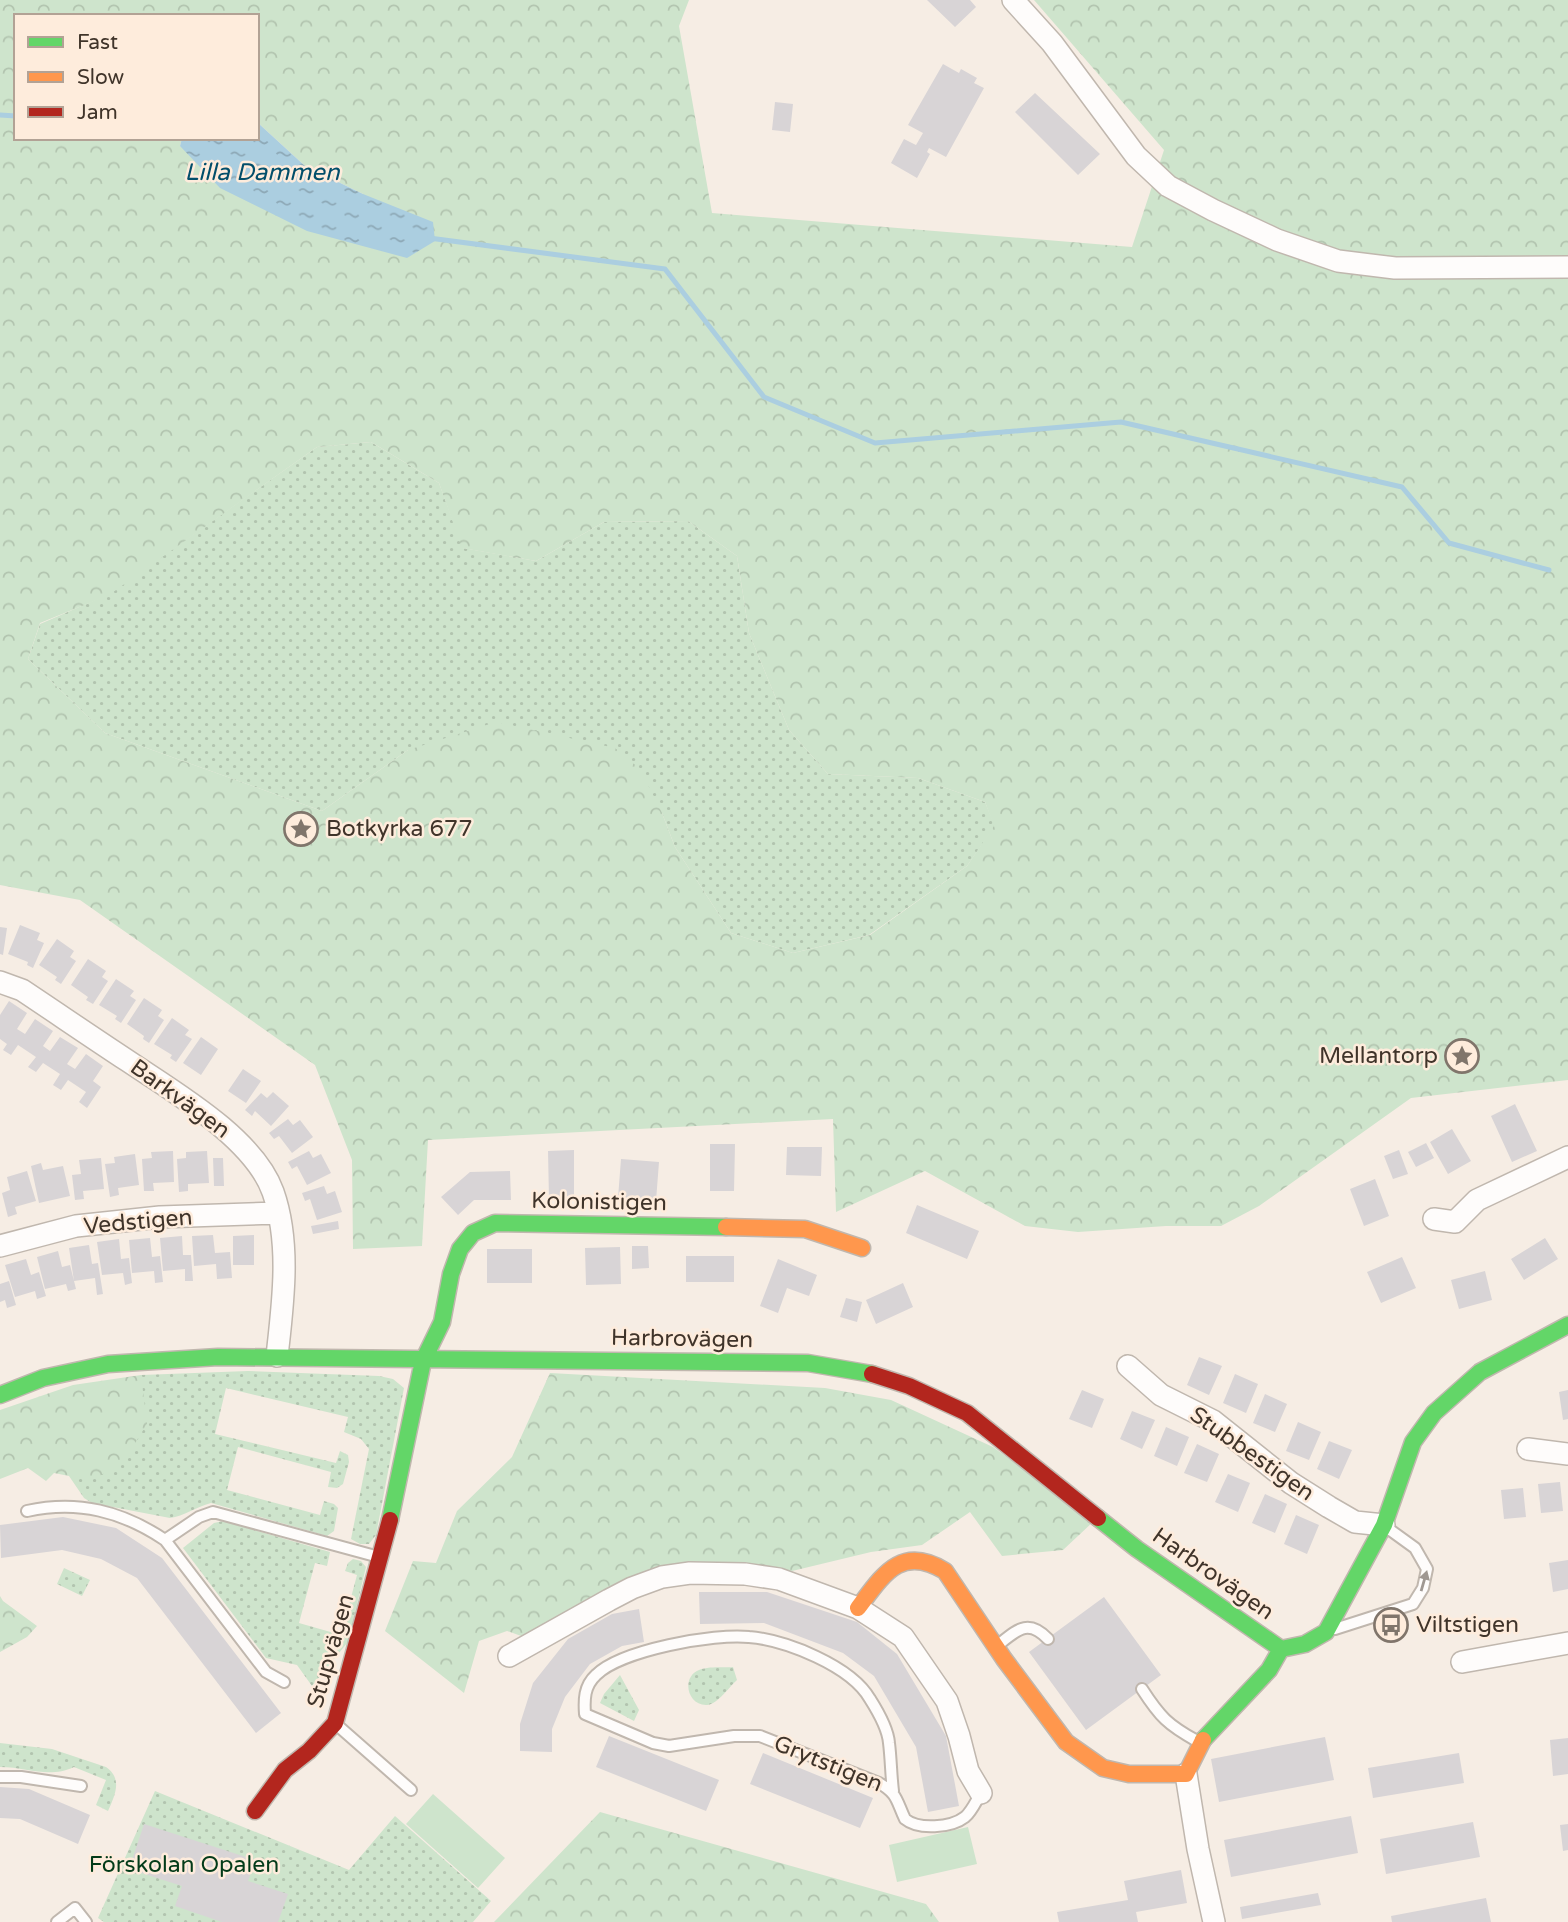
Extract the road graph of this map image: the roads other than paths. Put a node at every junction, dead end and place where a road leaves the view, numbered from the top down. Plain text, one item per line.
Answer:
1 (1013, 0) edge
2 (1568, 267) edge
3 (0, 982) edge
4 (1568, 1157) edge
5 (278, 1213) junction
6 (1434, 1219) dead end
7 (0, 1246) edge
8 (862, 1248) dead end
9 (1568, 1325) edge
10 (277, 1356) junction
11 (423, 1361) junction
12 (1128, 1366) dead end
13 (0, 1395) edge
14 (1528, 1449) dead end
15 (1568, 1454) edge
16 (27, 1511) dead end
17 (1384, 1525) junction
18 (165, 1540) junction
19 (381, 1558) junction
20 (858, 1608) junction
21 (1326, 1632) junction
22 (1048, 1639) dead end
23 (1568, 1643) edge
24 (996, 1647) junction
25 (1282, 1649) junction
26 (509, 1656) dead end
27 (1462, 1662) dead end
28 (285, 1682) dead end
29 (1142, 1689) dead end
30 (335, 1723) junction
31 (1200, 1743) junction
32 (1186, 1774) junction
33 (0, 1777) edge
34 (81, 1786) dead end
35 (411, 1790) dead end
36 (893, 1791) junction
37 (981, 1793) joint
38 (255, 1811) dead end
39 (57, 1922) edge
40 (86, 1922) edge
41 (1214, 1922) edge

1 - 2 street
3 - 5 street, Barkvägen
4 - 6 street
5 - 7 street, Vedstigen
5 - 10 street, Barkvägen
8 - 11 street, Kolonistigen
9 - 17 street
10 - 11 street, Harbrovägen
10 - 13 street, Harbrovägen
11 - 19 street, Stupvägen
11 - 25 street, Harbrovägen
12 - 17 street, Stubbestigen
14 - 15 street
16 - 18 lane, Stupvägen
17 - 21 street
21 -> 17 lane
18 - 19 lane
18 - 28 lane, Stupvägen
19 - 30 street, Stupvägen
20 - 24 street
20 - 26 street, Grytstigen
20 - 37 street, Grytstigen
21 - 25 street
22 - 24 lane
23 - 27 street
24 - 32 street
25 - 31 street
29 - 31 lane
30 - 35 lane
30 - 38 street, Stupvägen
31 - 32 street
32 - 41 street
33 - 34 lane
36 - 36 lane, Grytstigen
36 - 37 lane, Grytstigen
39 - 40 lane

